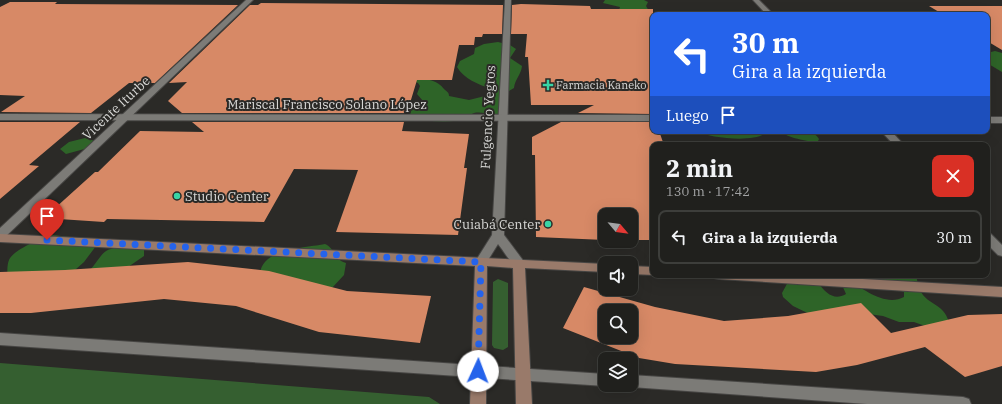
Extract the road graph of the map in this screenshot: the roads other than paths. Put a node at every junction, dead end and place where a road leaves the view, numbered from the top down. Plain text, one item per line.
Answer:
1 (250, 0) edge
2 (508, 0) edge
3 (756, 0) edge
4 (768, 12) edge
5 (0, 117) edge
6 (125, 117) junction
7 (504, 118) junction
8 (650, 118) edge
9 (990, 120) edge
10 (1002, 120) edge
11 (889, 134) edge
12 (896, 142) edge
13 (498, 235) junction
14 (0, 236) edge
15 (990, 240) edge
16 (1002, 252) edge
17 (481, 262) junction
18 (519, 263) junction
19 (598, 268) edge
20 (638, 270) edge
21 (650, 271) edge
22 (769, 278) edge
23 (1002, 292) edge
24 (0, 338) edge
25 (478, 371) junction
26 (523, 374) junction
27 (598, 379) edge
28 (638, 381) edge
29 (478, 404) edge
30 (524, 404) edge
31 (963, 404) edge

1 - 6 street, Vicente Iturbe
2 - 7 street, Fulgencio Yegros
3 - 4 street
5 - 6 street, Mariscal Francisco Solano López
6 - 7 street, Mariscal Francisco Solano López
6 - 14 street, Vicente Iturbe
7 - 8 street, Mariscal Francisco Solano López
7 - 13 street, Fulgencio Yegros
9 - 10 street
11 - 12 street
13 - 17 street, Fulgencio Yegros
13 - 18 street
14 - 17 main road
15 - 16 street
17 - 18 main road
17 - 25 main road
18 - 19 main road
18 - 26 main road
20 - 21 main road
22 - 23 main road
24 - 25 street
25 - 26 street
25 - 29 main road
26 - 27 street
26 - 30 main road
28 - 31 street

